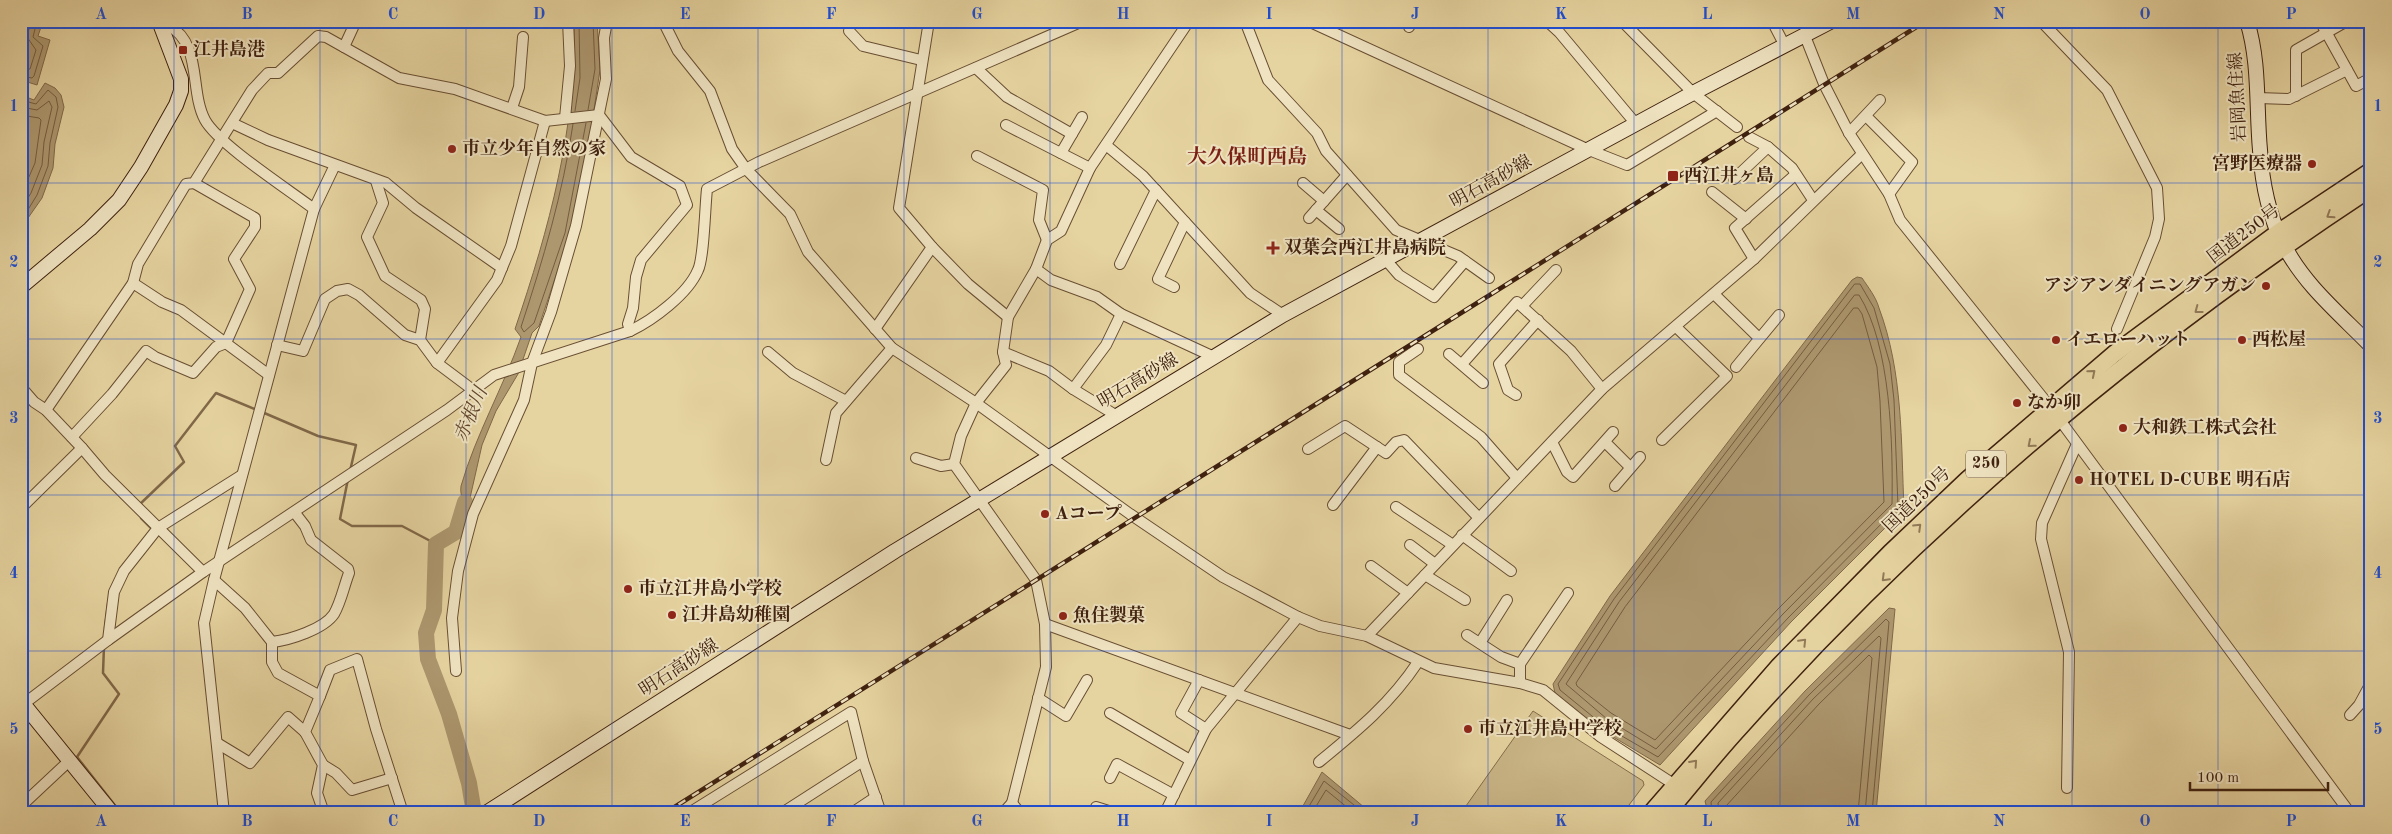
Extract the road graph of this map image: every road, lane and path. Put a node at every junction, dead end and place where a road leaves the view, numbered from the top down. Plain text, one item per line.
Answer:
1 (356, 21) edge
2 (568, 21) edge
3 (606, 21) edge
4 (662, 21) edge
5 (929, 21) edge
6 (1083, 21) edge
7 (1189, 21) edge
8 (1245, 21) edge
9 (1308, 21) edge
10 (1547, 21) edge
11 (1622, 21) edge
12 (1772, 21) edge
13 (1807, 21) edge
14 (1832, 21) edge
15 (2041, 21) edge
16 (2247, 21) edge
17 (2320, 21) edge
18 (2347, 21) edge
19 (160, 23) edge
20 (849, 32) dead end
21 (2326, 33) junction
22 (1805, 36) junction
23 (523, 37) dead end
24 (1786, 46) junction
25 (344, 47) junction
26 (921, 60) junction
27 (976, 68) junction
28 (2347, 70) junction
29 (2371, 78) edge
30 (1693, 93) junction
31 (917, 94) junction
32 (2296, 96) junction
33 (2258, 98) junction
34 (1880, 100) dead end
35 (512, 108) junction
36 (1717, 111) junction
37 (599, 116) junction
38 (1866, 116) junction
39 (1082, 117) dead end
40 (565, 118) junction
41 (545, 121) junction
42 (232, 123) junction
43 (1636, 124) junction
44 (1006, 125) dead end
45 (1737, 127) dead end
46 (1849, 133) junction
47 (1072, 134) junction
48 (1749, 137) dead end
49 (222, 140) junction
50 (1106, 145) junction
51 (1768, 146) junction
52 (1589, 150) junction
53 (1061, 153) junction
54 (1861, 155) junction
55 (977, 156) dead end
56 (335, 166) junction
57 (1090, 168) junction
58 (746, 169) junction
59 (2371, 171) edge
60 (1347, 175) junction
61 (1795, 175) junction
62 (1734, 180) dead end
63 (376, 181) junction
64 (194, 183) junction
65 (1302, 183) dead end
66 (2371, 188) edge
67 (1156, 190) junction
68 (1712, 192) dead end
69 (1889, 194) junction
70 (1813, 200) junction
71 (1324, 201) junction
72 (314, 208) junction
73 (1746, 219) junction
74 (1185, 222) junction
75 (1339, 229) dead end
76 (2282, 238) junction
77 (1047, 240) junction
78 (1421, 241) junction
79 (932, 247) junction
80 (1754, 258) junction
81 (1386, 260) junction
82 (1465, 261) junction
83 (1120, 264) dead end
84 (502, 268) junction
85 (1036, 269) junction
86 (1556, 270) dead end
87 (1489, 278) dead end
88 (133, 283) junction
89 (21, 287) edge
90 (1174, 287) dead end
91 (1714, 294) junction
92 (1522, 306) junction
93 (1121, 314) junction
94 (1283, 315) junction
95 (1779, 316) dead end
96 (1008, 317) junction
97 (1538, 320) junction
98 (1676, 327) junction
99 (875, 329) junction
100 (2117, 329) dead end
101 (630, 331) junction
102 (1759, 338) junction
103 (420, 340) junction
104 (226, 343) junction
105 (278, 345) junction
106 (2371, 346) edge
107 (892, 348) junction
108 (1418, 349) dead end
109 (768, 352) dead end
110 (1003, 352) junction
111 (1449, 354) dead end
112 (1214, 357) junction
113 (436, 363) junction
114 (532, 363) junction
115 (1462, 364) junction
116 (1736, 367) dead end
117 (269, 375) junction
118 (1483, 383) dead end
119 (21, 387) edge
120 (1073, 389) junction
121 (1602, 389) junction
122 (473, 390) junction
123 (1516, 395) dead end
124 (846, 401) junction
125 (976, 403) junction
126 (46, 410) junction
127 (2055, 414) junction
128 (1117, 416) junction
129 (1613, 432) dead end
130 (72, 437) junction
131 (1662, 440) dead end
132 (1552, 442) junction
133 (1604, 442) junction
134 (2077, 444) junction
135 (1376, 447) junction
136 (82, 448) junction
137 (1308, 449) dead end
138 (1051, 456) junction
139 (1640, 457) dead end
140 (916, 458) dead end
141 (826, 460) dead end
142 (954, 464) junction
143 (1630, 467) junction
144 (242, 475) junction
145 (1517, 478) junction
146 (1615, 486) dead end
147 (979, 501) junction
148 (1333, 505) dead end
149 (1396, 507) dead end
150 (21, 508) edge
151 (295, 513) junction
152 (1479, 518) junction
153 (158, 528) junction
154 (1462, 535) junction
155 (1410, 545) dead end
156 (1453, 545) junction
157 (218, 564) junction
158 (1435, 564) junction
159 (1371, 566) dead end
160 (1510, 571) dead end
161 (203, 572) junction
162 (1424, 576) junction
163 (214, 580) junction
164 (1408, 593) junction
165 (1568, 593) dead end
166 (1464, 600) dead end
167 (1508, 600) dead end
168 (1298, 617) junction
169 (1045, 624) junction
170 (1467, 635) dead end
171 (1367, 636) junction
172 (108, 640) junction
173 (272, 642) junction
174 (1480, 644) junction
175 (1418, 662) junction
176 (1520, 664) junction
177 (456, 671) dead end
178 (1087, 680) dead end
179 (1199, 680) junction
180 (1520, 683) junction
181 (2371, 683) edge
182 (1237, 693) junction
183 (320, 696) junction
184 (1038, 698) junction
185 (22, 704) edge
186 (1110, 713) dead end
187 (2350, 715) dead end
188 (1206, 728) junction
189 (305, 732) junction
190 (1350, 735) junction
191 (216, 743) junction
192 (1190, 760) junction
193 (70, 761) junction
194 (863, 761) junction
195 (1320, 762) dead end
196 (323, 765) junction
197 (392, 778) junction
198 (1110, 778) dead end
199 (1680, 788) junction
200 (2068, 788) dead end
201 (1174, 795) junction
202 (876, 797) junction
203 (1012, 804) junction
204 (21, 806) edge
205 (1096, 807) dead end
206 (491, 810) edge
207 (693, 812) edge
208 (112, 813) edge
209 (224, 813) edge
210 (324, 813) edge
211 (403, 813) edge
212 (782, 813) edge
213 (852, 813) edge
214 (881, 813) edge
215 (1003, 813) edge
216 (1020, 813) edge
217 (1114, 813) edge
218 (1165, 813) edge
219 (1651, 813) edge
220 (1667, 813) edge
221 (2350, 813) edge

1 - 25 street
2 - 40 street
3 - 37 street
4 - 58 street
5 - 26 street
6 - 27 street
7 - 50 street
8 - 60 street
9 - 52 street
10 - 43 street
11 - 30 street
12 - 24 street
13 - 22 street
14 - 22 main road, 明石高砂線
15 - 100 street
16 - 33 main road, 岩岡魚住線
17 - 21 street
18 - 21 street
19 - 49 street
19 - 89 main road
20 - 26 street
21 - 28 street
21 - 32 street
22 - 24 main road, 明石高砂線
22 - 46 street
23 - 35 street
24 - 30 main road, 明石高砂線
25 - 35 street
25 - 42 street
26 - 31 street
27 - 31 street
27 - 47 street
28 - 29 street
28 - 32 street
30 - 36 street
30 - 43 main road, 明石高砂線
31 - 58 street
31 - 79 street
32 - 33 street
33 - 76 main road, 岩岡魚住線
34 - 38 street
35 - 41 street
36 - 45 street
36 - 52 street
37 - 40 street
37 - 101 street
37 - 114 street
38 - 46 street
38 - 69 street
39 - 47 street
40 - 41 street
41 - 84 street
42 - 49 street
42 - 56 street
43 - 52 main road, 明石高砂線
44 - 53 street
46 - 54 street
47 - 53 street
48 - 51 street
49 - 64 street
49 - 72 street
50 - 57 street
50 - 67 street
51 - 61 street
51 - 62 street
52 - 78 main road, 明石高砂線
53 - 57 street
54 - 69 street
54 - 70 street
55 - 77 street
56 - 63 street
56 - 72 street
57 - 77 street
58 - 99 street
58 - 101 street
59 - 76 highway, 国道250号 / 250
60 - 71 street
60 - 78 street
61 - 70 street
61 - 73 street
63 - 84 street
63 - 103 street
64 - 88 street
64 - 104 street
65 - 71 street
66 -> 76 highway, 国道250号 / 250
67 - 74 street
67 - 83 street
68 - 73 street
69 - 127 street
70 - 80 street
71 - 75 street
72 - 105 street
73 - 80 street
74 - 90 street
74 - 94 street
76 - 106 main road, 岩岡魚住線
76 - 127 highway, 国道250号 / 250
77 - 85 street
78 - 81 main road, 明石高砂線
78 - 82 street
79 - 96 street
79 - 99 street
80 - 91 street
81 - 82 street
81 - 94 main road, 明石高砂線
82 - 87 street
84 - 113 street
85 - 93 street
85 - 96 street
86 - 92 street
88 - 104 street
88 - 126 street
91 - 98 street
91 - 102 street
92 - 97 street
92 - 115 street
93 - 112 street
93 - 120 street
94 - 112 main road, 明石高砂線
95 - 102 street
96 - 110 street
97 - 121 street
97 - 123 street
98 - 121 street
98 - 131 street
99 - 107 street
101 - 114 street
102 - 116 street
103 - 105 street
103 - 113 street
104 - 117 street
104 - 130 street
105 - 117 street
107 - 124 street
107 - 125 street
108 - 145 street
109 - 124 street
110 - 120 street
110 - 125 street
111 - 115 street
112 - 128 main road, 明石高砂線
113 - 122 street
114 - 122 street
114 - 177 street
115 - 118 street
117 - 144 street
119 - 126 street
120 - 128 street
121 - 132 street
122 - 151 street
124 - 141 street
125 - 138 street
125 - 142 street
126 - 130 street
127 - 134 street
127 - 199 highway, 国道250号 / 250
128 - 138 main road, 明石高砂線
129 - 133 street
130 - 136 street
132 - 133 street
132 - 145 street
133 - 143 street
134 - 200 street
134 - 221 street
135 - 137 street
135 - 148 street
135 - 152 street
136 - 150 street
136 - 153 street
138 - 147 main road, 明石高砂線
138 - 168 street
139 - 143 street
140 - 142 street
142 - 147 street
143 - 146 street
144 - 153 street
144 - 157 street
145 - 152 street
147 - 169 street
147 - 206 main road, 明石高砂線
149 - 156 street
151 - 157 street
151 - 173 street
152 - 154 street
153 - 161 street
153 - 172 street
154 - 156 street
154 - 160 street
155 - 158 street
156 - 158 street
157 - 161 street
157 - 163 street
158 - 162 street
159 - 164 street
161 - 172 street
162 - 164 street
162 - 166 street
163 - 173 street
163 - 191 street
164 - 171 street
165 - 176 street
167 - 174 street
168 - 171 street
168 - 182 street
169 - 179 street
169 - 184 street
170 - 174 street
171 - 175 street
172 - 185 street
173 - 183 street
174 - 176 street
175 - 180 street
175 - 190 street
176 - 180 street
178 - 184 street
179 - 182 street
179 - 188 street
180 - 199 street
181 - 187 street
182 - 188 street
182 - 190 street
183 - 189 street
183 - 197 street
184 - 203 street
185 - 193 main road
186 - 192 street
188 - 192 street
189 - 191 street
189 - 196 street
190 - 195 street
191 - 209 street
192 - 201 street
193 - 204 street
193 - 208 main road
194 - 202 street
194 - 207 street
194 - 212 street
196 - 197 street
196 - 210 street
197 - 211 street
198 - 201 street
199 - 219 highway, 国道250号 / 250
199 - 220 highway, 国道250号 / 250
201 - 218 street
202 - 213 street
202 - 214 street
203 - 215 street
203 - 216 street
205 - 217 street

